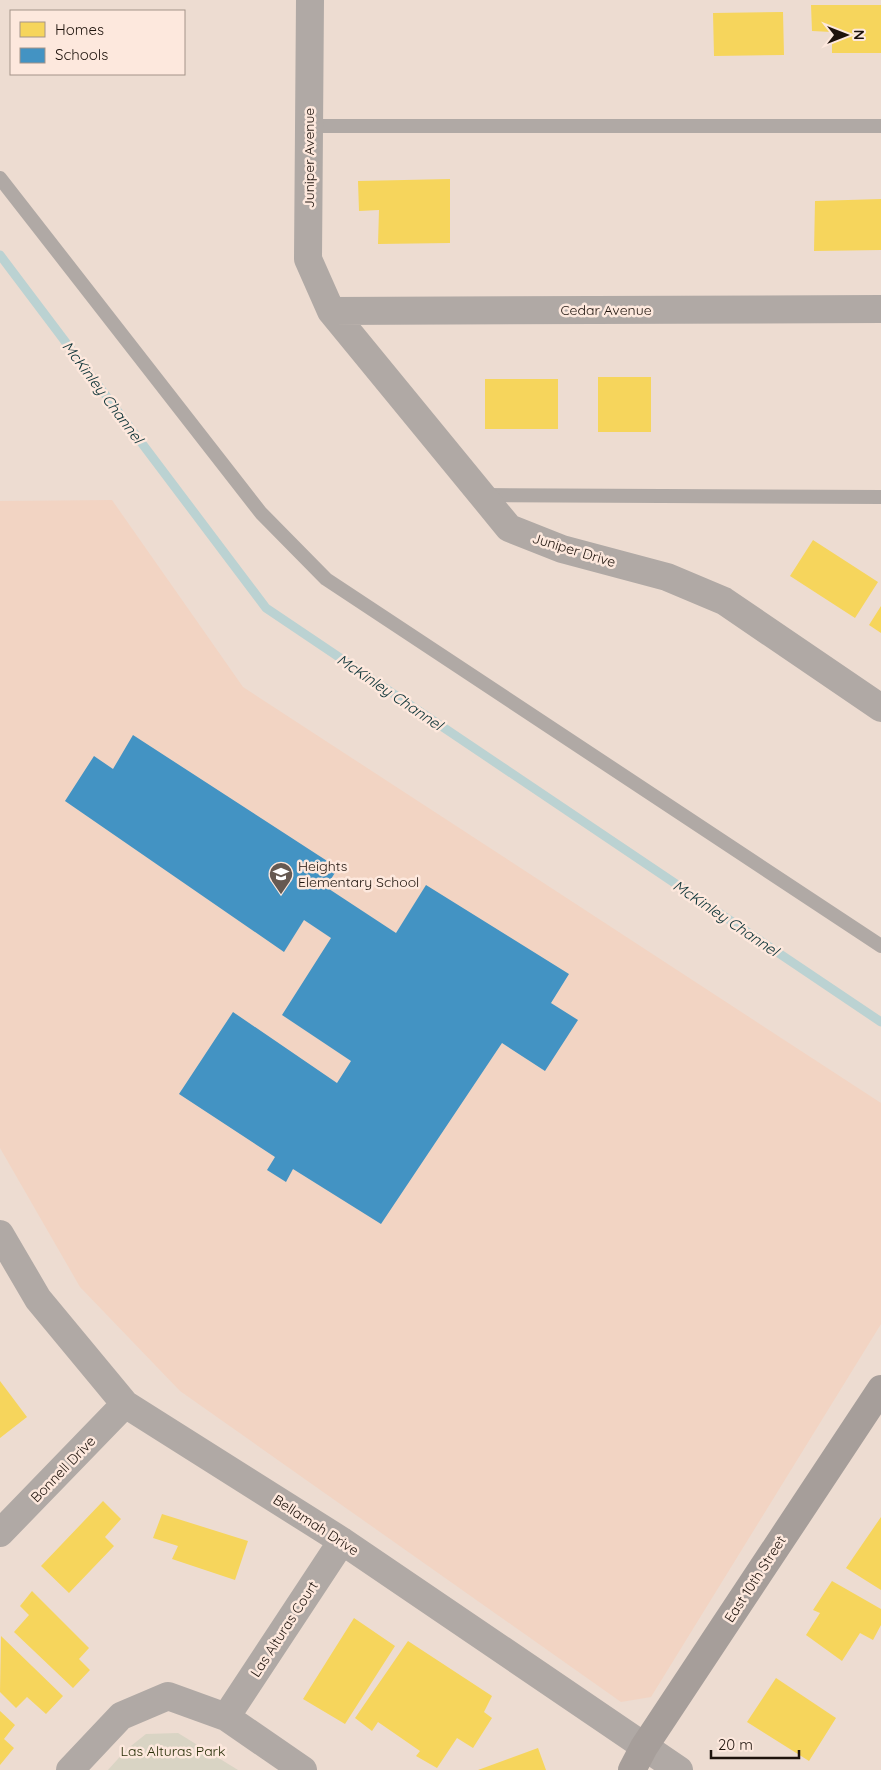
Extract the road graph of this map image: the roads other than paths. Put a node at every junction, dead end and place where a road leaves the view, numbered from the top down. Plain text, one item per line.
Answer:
1 (310, 0) edge
2 (309, 126) junction
3 (881, 126) edge
4 (0, 178) edge
5 (881, 309) edge
6 (332, 311) junction
7 (482, 496) junction
8 (881, 497) edge
9 (881, 708) edge
10 (881, 946) edge
11 (0, 1234) edge
12 (881, 1389) edge
13 (125, 1404) junction
14 (3, 1524) edge
15 (342, 1541) junction
16 (226, 1717) junction
17 (638, 1758) edge
18 (70, 1770) edge
19 (303, 1770) edge
20 (679, 1770) edge

1 - 2 street, Juniper Avenue
2 - 3 lane
2 - 6 street, Juniper Avenue
4 - 10 lane
5 - 6 street, Cedar Avenue
6 - 7 street, Juniper Drive
7 - 8 lane
7 - 9 street, Juniper Drive
11 - 13 street, Bellamah Drive
12 - 17 main road, East 10th Street
13 - 14 street, Bonnell Drive
13 - 15 street, Bellamah Drive
15 - 16 street, Las Alturas Court
15 - 17 street, Bellamah Drive
16 - 18 street
16 - 19 street
17 - 20 street, Bellamah Drive

